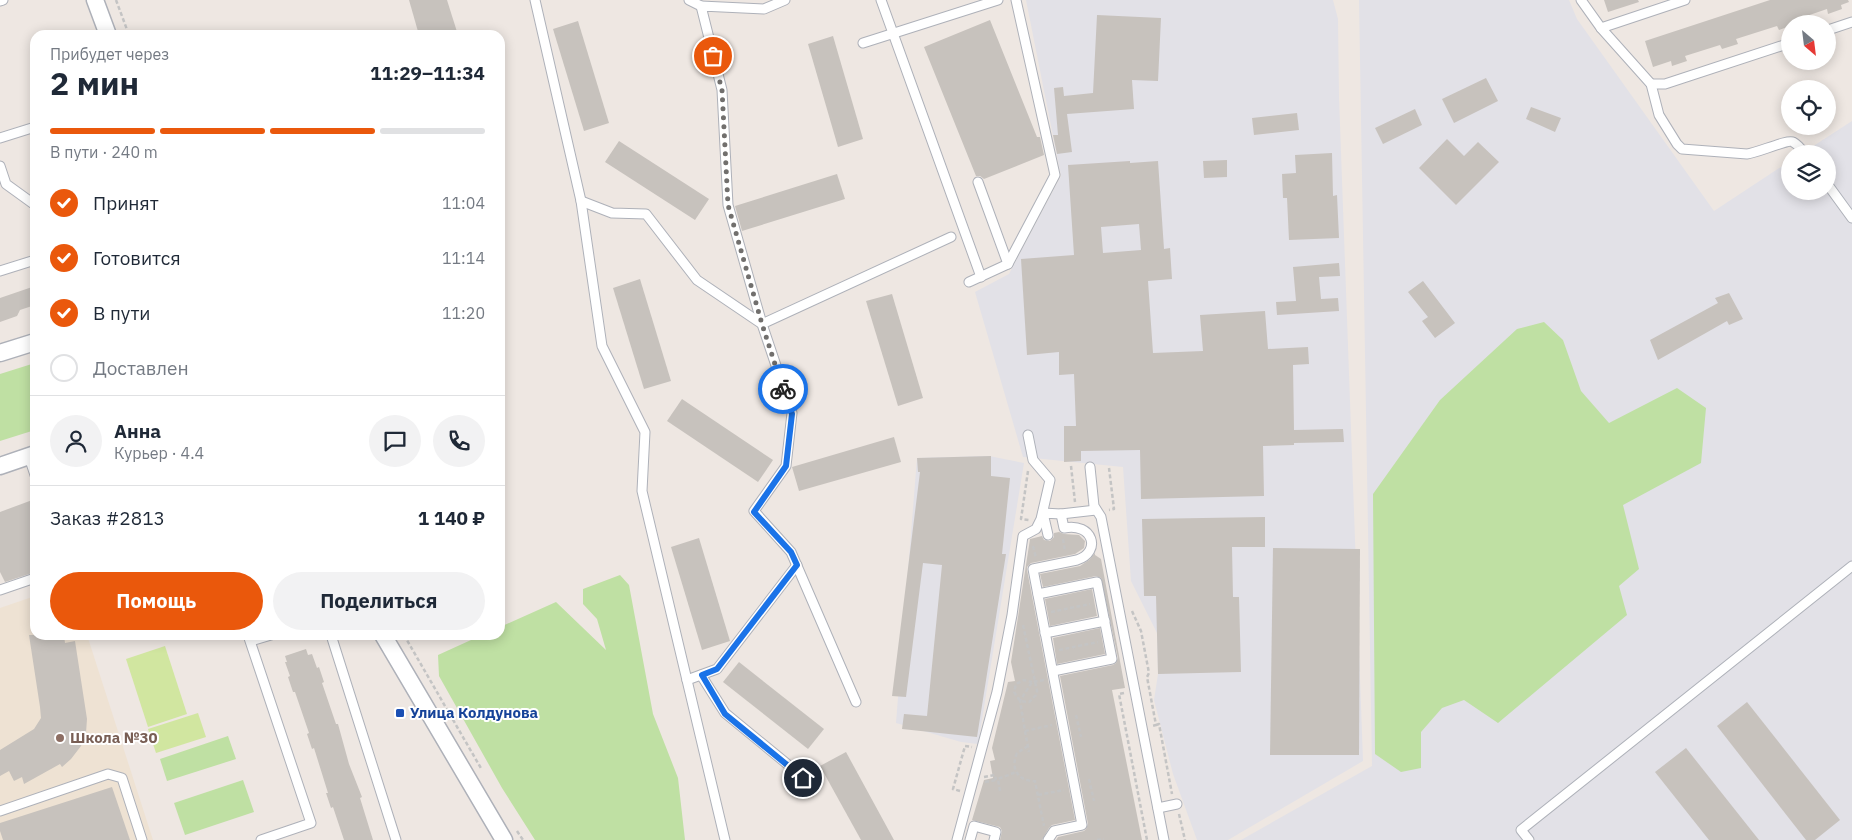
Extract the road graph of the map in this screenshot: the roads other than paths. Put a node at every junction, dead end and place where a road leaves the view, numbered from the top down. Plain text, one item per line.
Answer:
1 (95, 0) edge
2 (535, 0) edge
3 (689, 0) edge
4 (785, 0) edge
5 (881, 0) edge
6 (998, 0) edge
7 (1016, 0) edge
8 (1581, 0) edge
9 (1685, 0) edge
10 (1670, 2) edge
11 (701, 6) junction
12 (1852, 22) edge
13 (1836, 27) edge
14 (1601, 28) junction
15 (106, 30) edge
16 (892, 34) junction
17 (863, 43) dead end
18 (1781, 46) edge
19 (1651, 84) junction
20 (30, 129) edge
21 (0, 138) edge
22 (1796, 145) edge
23 (0, 166) edge
24 (978, 182) dead end
25 (1836, 196) edge
26 (30, 201) edge
27 (582, 201) junction
28 (1852, 218) edge
29 (951, 237) dead end
30 (30, 262) edge
31 (1008, 264) junction
32 (0, 271) edge
33 (981, 277) junction
34 (969, 282) dead end
35 (762, 324) junction
36 (30, 344) edge
37 (0, 353) edge
38 (1028, 435) dead end
39 (30, 456) edge
40 (0, 466) edge
41 (1090, 467) dead end
42 (1100, 510) junction
43 (1044, 514) junction
44 (1061, 514) junction
45 (1048, 535) dead end
46 (797, 565) junction
47 (1852, 566) edge
48 (30, 580) edge
49 (0, 590) edge
50 (1038, 594) junction
51 (1104, 621) junction
52 (1045, 633) junction
53 (251, 640) edge
54 (333, 640) edge
55 (386, 640) edge
56 (702, 675) junction
57 (1053, 675) junction
58 (687, 680) junction
59 (856, 702) dead end
60 (803, 778) dead end
61 (1176, 805) road end
62 (1158, 808) junction
63 (0, 811) edge
64 (1046, 836) edge
65 (499, 839) edge
66 (142, 840) edge
67 (261, 840) edge
68 (396, 840) edge
69 (725, 840) edge
70 (957, 840) edge
71 (970, 840) edge
72 (994, 840) edge
73 (1164, 840) edge
74 (1529, 840) edge

1 - 15 street
2 - 27 lane
3 - 11 lane
4 - 11 lane
5 - 16 lane
6 - 16 lane
7 - 31 lane
8 - 14 lane
9 - 10 lane
10 - 14 lane
11 - 35 lane
12 - 13 lane
14 - 19 lane
16 - 17 lane
16 - 33 lane
18 - 19 lane
19 - 22 lane
20 - 21 lane
23 - 26 lane
24 - 31 lane
25 - 28 lane
27 - 35 lane
27 - 58 lane
29 - 35 lane
30 - 32 lane
31 - 33 lane
33 - 34 lane
35 - 46 lane
36 - 37 street
38 - 43 lane
39 - 40 street
41 - 42 lane
42 - 44 lane
42 - 62 lane
43 - 44 lane
43 - 45 lane
43 - 70 lane
44 - 50 lane
46 - 56 lane
46 - 59 lane
47 - 74 lane
48 - 49 lane
50 - 51 lane
50 - 52 lane
51 - 52 lane
51 - 57 lane
52 - 57 lane
53 - 67 lane
54 - 68 lane
55 - 65 street
56 - 58 lane
56 - 60 lane
57 - 64 lane
58 - 69 lane
61 - 62 lane
62 - 73 lane
63 - 66 lane
71 - 72 lane

